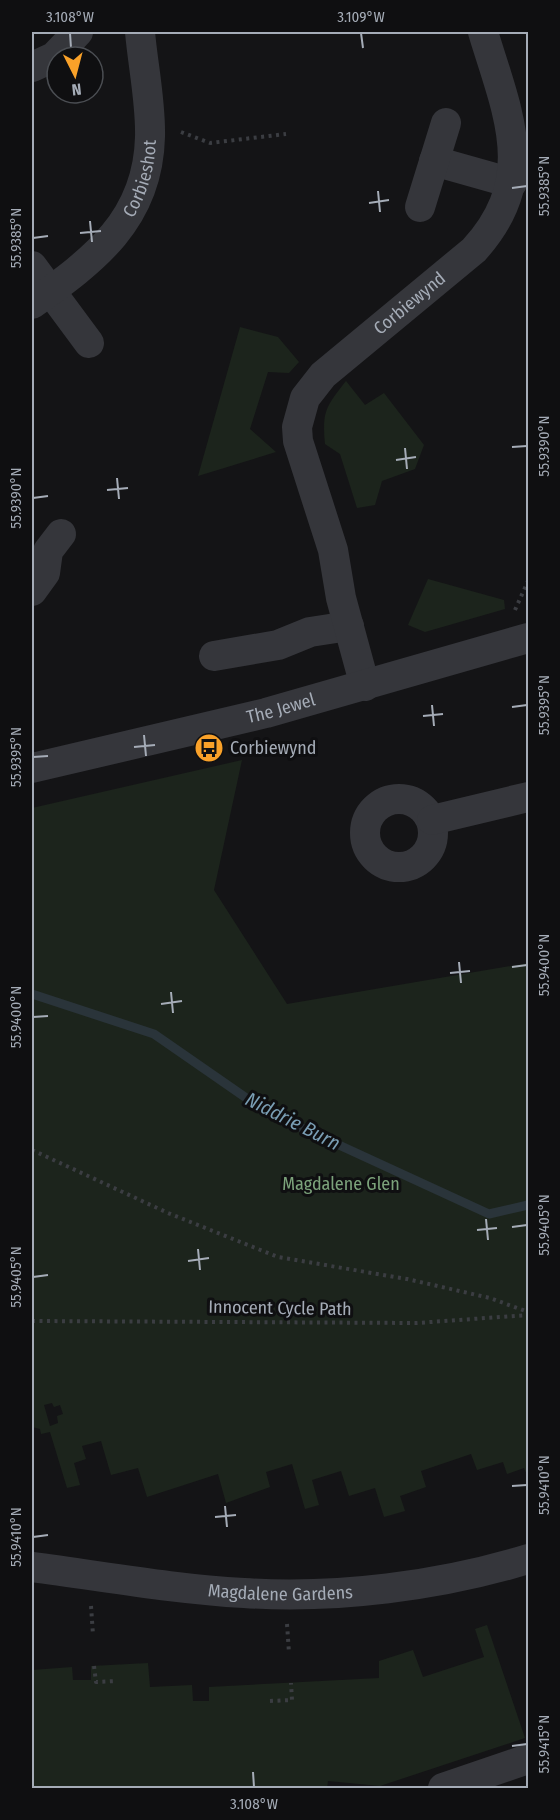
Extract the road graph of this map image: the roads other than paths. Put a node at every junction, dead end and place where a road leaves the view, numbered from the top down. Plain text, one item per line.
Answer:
1 (78, 32) edge
2 (140, 32) edge
3 (483, 32) edge
4 (32, 67) edge
5 (446, 123) dead end
6 (434, 161) junction
7 (512, 183) junction
8 (420, 207) dead end
9 (32, 266) edge
10 (41, 297) edge
11 (89, 343) dead end
12 (61, 534) dead end
13 (32, 591) edge
14 (349, 626) junction
15 (528, 638) edge
16 (214, 656) dead end
17 (365, 686) junction
18 (32, 768) edge
19 (528, 797) edge
20 (432, 820) dead end
21 (528, 1559) edge
22 (32, 1567) edge
23 (528, 1759) edge
24 (458, 1786) edge

1 - 4 street
2 - 10 street, Corbieshot
3 - 7 street, Corbiewynd
5 - 6 street
6 - 7 street
6 - 8 street
7 - 14 street, Corbiewynd
9 - 10 street
10 - 11 street
12 - 13 street
14 - 16 street
14 - 17 street, Corbiewynd
15 - 17 street, The Jewel
17 - 18 street, The Jewel
19 - 20 street
21 - 22 street, Magdalene Gardens
23 - 24 street

